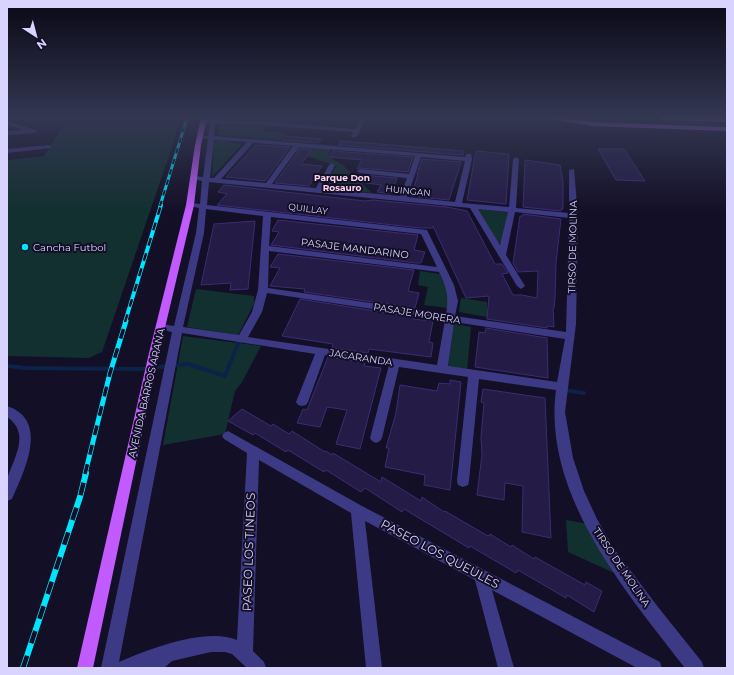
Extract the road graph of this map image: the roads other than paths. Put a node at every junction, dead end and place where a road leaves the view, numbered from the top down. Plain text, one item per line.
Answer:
1 (20, 150) edge
2 (198, 150) edge
3 (209, 150) edge
4 (243, 150) edge
5 (294, 150) edge
6 (364, 150) edge
7 (7, 151) edge
8 (418, 154) junction
9 (516, 159) dead end
10 (332, 165) dead end
11 (572, 170) dead end
12 (360, 171) dead end
13 (411, 176) junction
14 (194, 178) junction
15 (205, 180) junction
16 (215, 181) junction
17 (267, 186) junction
18 (318, 191) junction
19 (403, 199) junction
20 (458, 204) junction
21 (190, 205) junction
22 (473, 206) junction
23 (203, 207) junction
24 (512, 210) junction
25 (267, 214) junction
26 (574, 216) junction
27 (265, 248) junction
28 (502, 256) junction
29 (443, 270) junction
30 (521, 286) dead end
31 (263, 290) junction
32 (450, 318) junction
33 (161, 327) junction
34 (178, 329) junction
35 (570, 336) junction
36 (242, 339) junction
37 (321, 351) junction
38 (394, 362) junction
39 (442, 370) junction
40 (474, 374) junction
41 (561, 387) junction
42 (302, 402) dead end
43 (10, 416) edge
44 (228, 436) dead end
45 (376, 438) dead end
46 (253, 450) junction
47 (463, 481) dead end
48 (8, 488) edge
49 (357, 510) junction
50 (481, 576) junction
51 (169, 653) junction
52 (245, 654) junction
53 (632, 661) edge
54 (85, 668) edge
55 (110, 668) edge
56 (124, 668) edge
57 (151, 668) edge
58 (258, 668) edge
59 (374, 668) edge
60 (506, 668) edge
61 (654, 668) edge
62 (696, 668) edge

1 - 7 street
2 - 14 main road, AVENIDA BARROS ARANA
3 - 15 street, AVENIDA BARROS ARANA
4 - 16 street
5 - 17 street
6 - 8 street
8 - 13 street
8 - 20 street
9 - 24 street
10 - 18 street
11 - 26 street, TIRSO DE MOLINA
12 - 13 street
13 - 19 street
14 - 15 street, HUINGAN
14 - 21 main road, AVENIDA BARROS ARANA
15 - 16 street, HUINGAN
15 - 23 street, AVENIDA BARROS ARANA
16 - 17 street, HUINGAN
17 - 18 street, HUINGAN
18 - 19 street, HUINGAN
19 - 20 street, HUINGAN
20 - 22 street, HUINGAN
21 - 23 street, QUILLAY
21 - 33 main road, AVENIDA BARROS ARANA
22 - 24 street, HUINGAN
22 - 28 street
23 - 25 street, QUILLAY
23 - 34 street, AVENIDA BARROS ARANA
24 - 26 street, HUINGAN
24 - 28 street
25 - 27 street
25 - 29 street, QUILLAY
26 - 35 street, TIRSO DE MOLINA
27 - 29 street, PASAJE MANDARINO
27 - 31 street
28 - 30 street
29 - 32 street
31 - 32 street, PASAJE MORERA
31 - 36 street
32 - 35 street, PASAJE MORERA
32 - 39 street
33 - 34 street, JACARANDA
33 - 54 main road, AVENIDA BARROS ARANA
34 - 36 street, JACARANDA
34 - 55 street, AVENIDA BARROS ARANA
35 - 41 street, TIRSO DE MOLINA
36 - 37 street, JACARANDA
37 - 38 street, JACARANDA
37 - 42 street
38 - 39 street, JACARANDA
38 - 45 street
39 - 40 street, JACARANDA
40 - 41 street, JACARANDA
40 - 47 street
41 - 62 street, TIRSO DE MOLINA
43 - 48 street
44 - 46 street, PASEO LOS QUEULES
46 - 49 street, PASEO LOS QUEULES
46 - 52 street, PASEO LOS TINEOS
49 - 50 street, PASEO LOS QUEULES
49 - 59 street
50 - 53 street, PASEO LOS QUEULES
50 - 60 street
51 - 52 street
51 - 56 street
51 - 57 street
52 - 58 street
53 - 61 street, PASEO LOS QUEULES

